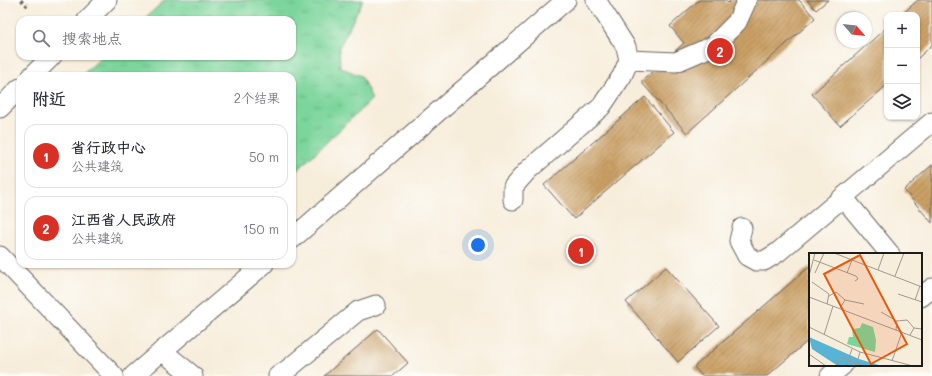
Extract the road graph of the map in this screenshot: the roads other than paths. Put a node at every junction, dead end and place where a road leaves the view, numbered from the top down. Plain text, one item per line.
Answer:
1 (107, 0) edge
2 (566, 0) edge
3 (596, 0) edge
4 (747, 0) edge
5 (91, 16) edge
6 (48, 60) edge
7 (629, 60) junction
8 (36, 72) edge
9 (16, 92) edge
10 (0, 108) edge
11 (932, 122) edge
12 (843, 197) junction
13 (513, 200) dead end
14 (742, 228) dead end
15 (296, 236) edge
16 (889, 253) edge
17 (0, 256) edge
18 (259, 268) edge
19 (376, 305) dead end
20 (162, 351) junction
21 (842, 366) edge
22 (114, 376) edge
23 (133, 376) edge
24 (193, 376) edge
25 (278, 376) edge
26 (830, 376) edge

1 - 5 street
2 - 15 street
3 - 7 street
4 - 7 street
6 - 8 street
7 - 13 street
9 - 10 street
11 - 12 street
12 - 14 street
12 - 16 street
17 - 22 street
18 - 20 street
19 - 25 street
20 - 23 street
20 - 24 street
21 - 26 street

